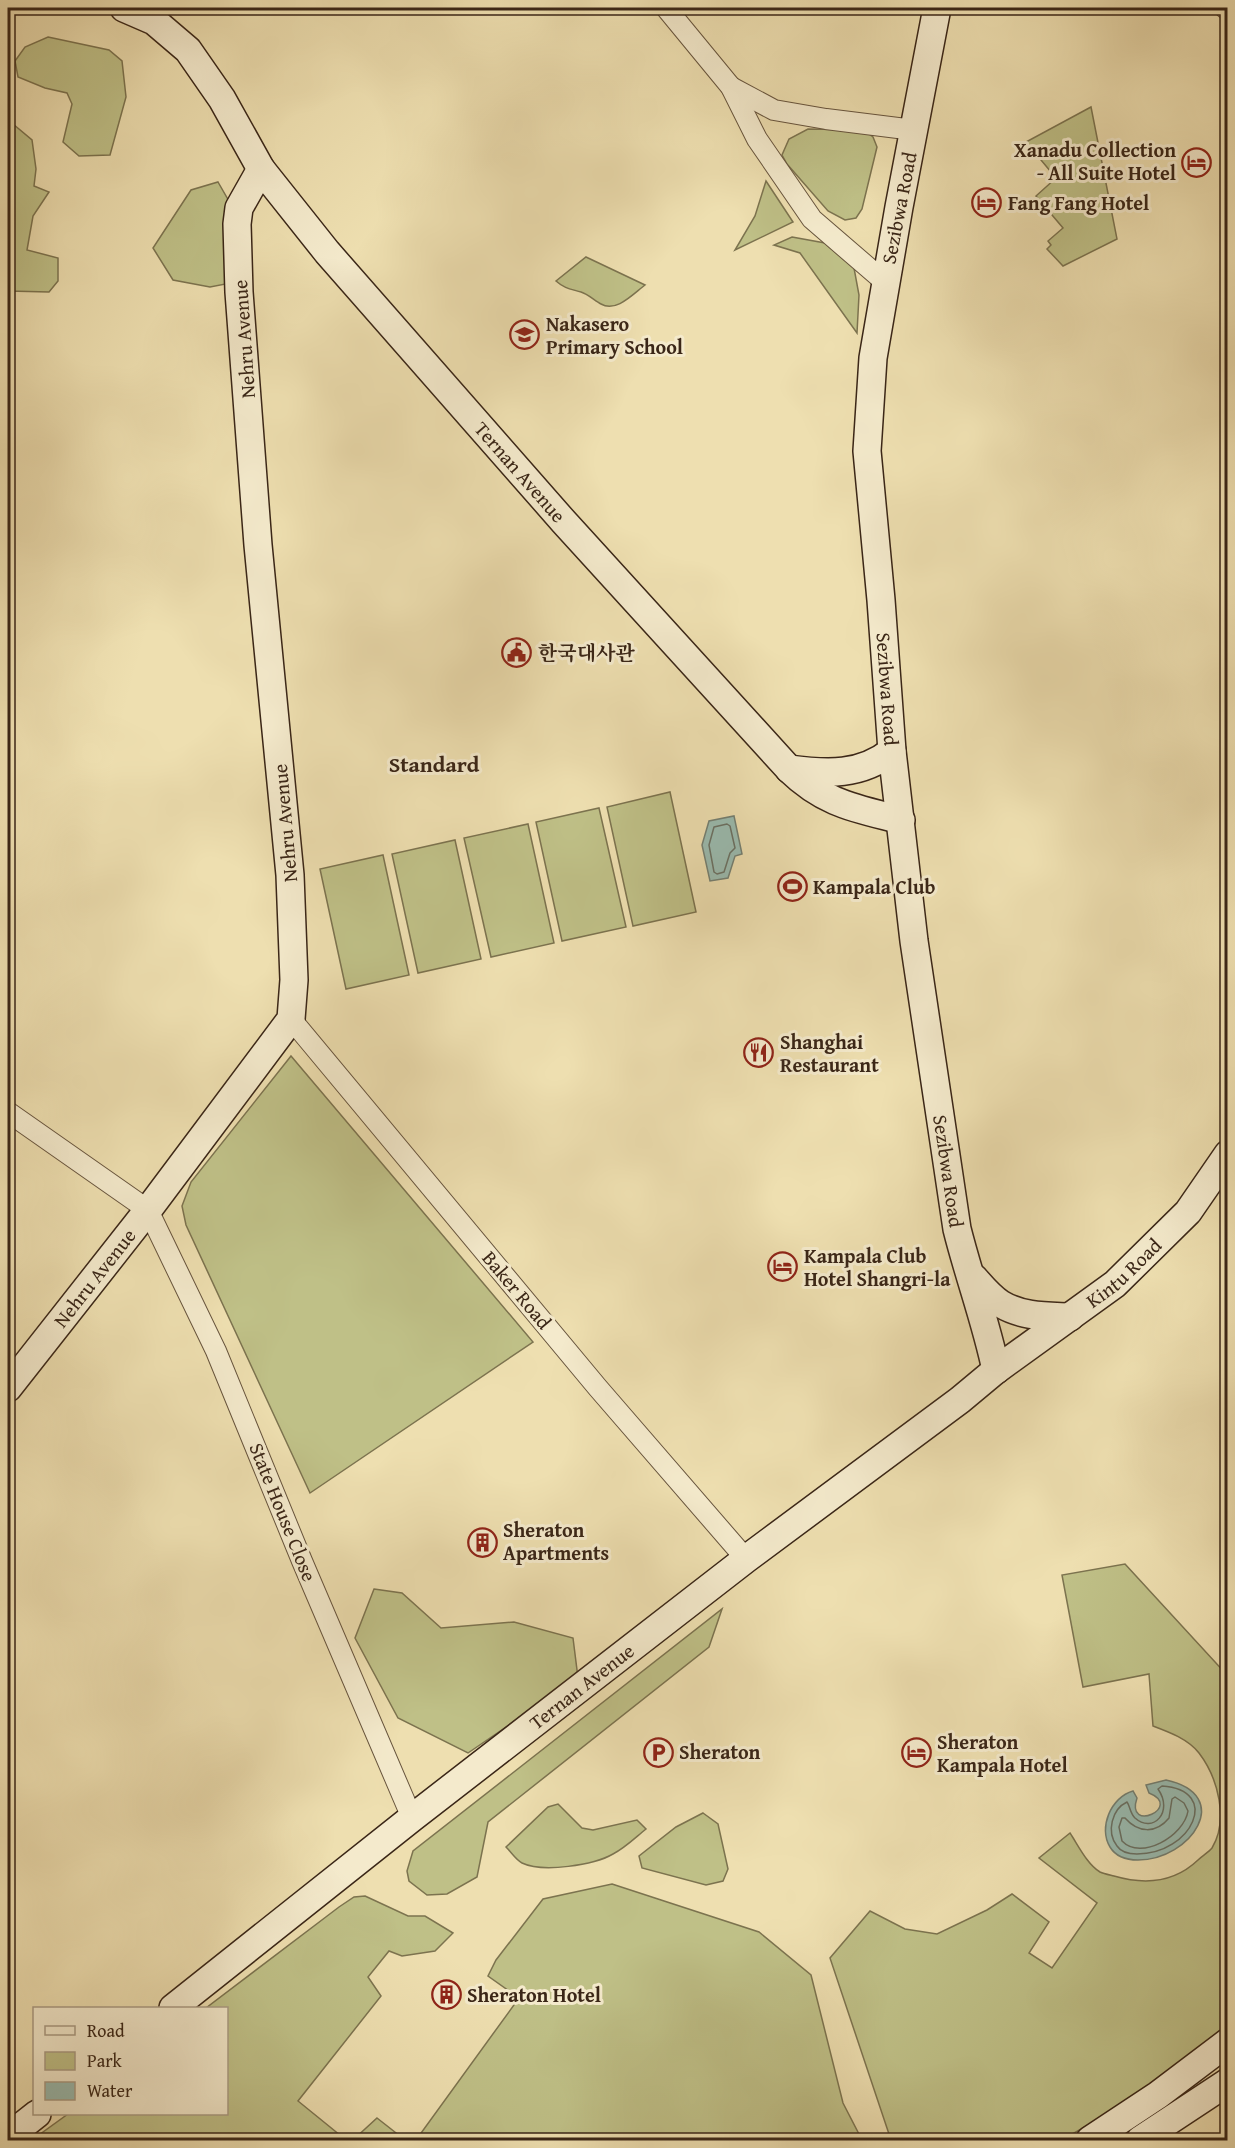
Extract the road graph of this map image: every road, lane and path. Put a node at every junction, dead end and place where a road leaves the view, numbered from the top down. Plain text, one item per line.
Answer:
1 (124, 8) edge
2 (666, 8) edge
3 (937, 8) edge
4 (730, 87) junction
5 (914, 130) junction
6 (261, 169) junction
7 (885, 282) junction
8 (892, 752) junction
9 (789, 769) junction
10 (901, 820) junction
11 (291, 1020) junction
12 (8, 1112) edge
13 (1227, 1154) edge
14 (148, 1210) junction
15 (971, 1276) junction
16 (1070, 1317) junction
17 (996, 1370) junction
18 (8, 1388) edge
19 (746, 1559) junction
20 (412, 1818) junction
21 (174, 2007) edge
22 (1227, 2042) edge
23 (1227, 2082) edge
24 (36, 2115) edge
25 (8, 2137) edge
26 (1090, 2140) edge
27 (1140, 2140) edge

1 - 6 street, Ternan Avenue
2 - 4 street
3 - 5 street, Sezibwa Road
4 - 5 street
4 - 7 street
5 - 7 street, Sezibwa Road
6 - 9 street, Ternan Avenue
6 - 11 street, Nehru Avenue
7 - 8 street, Sezibwa Road
8 - 9 street
8 - 10 street, Sezibwa Road
9 - 10 street, Ternan Avenue
10 - 15 street, Sezibwa Road
11 - 14 street, Nehru Avenue
11 - 19 street, Baker Road
12 - 14 street
13 - 16 street, Kintu Road
14 - 18 street, Nehru Avenue
14 - 20 street, State House Close
15 - 16 street
15 - 17 street, Sezibwa Road
16 - 17 street, Kintu Road
17 - 19 street, Ternan Avenue
19 - 20 street, Ternan Avenue
20 - 21 street, Ternan Avenue
22 - 26 street
23 - 27 street
24 - 25 street

